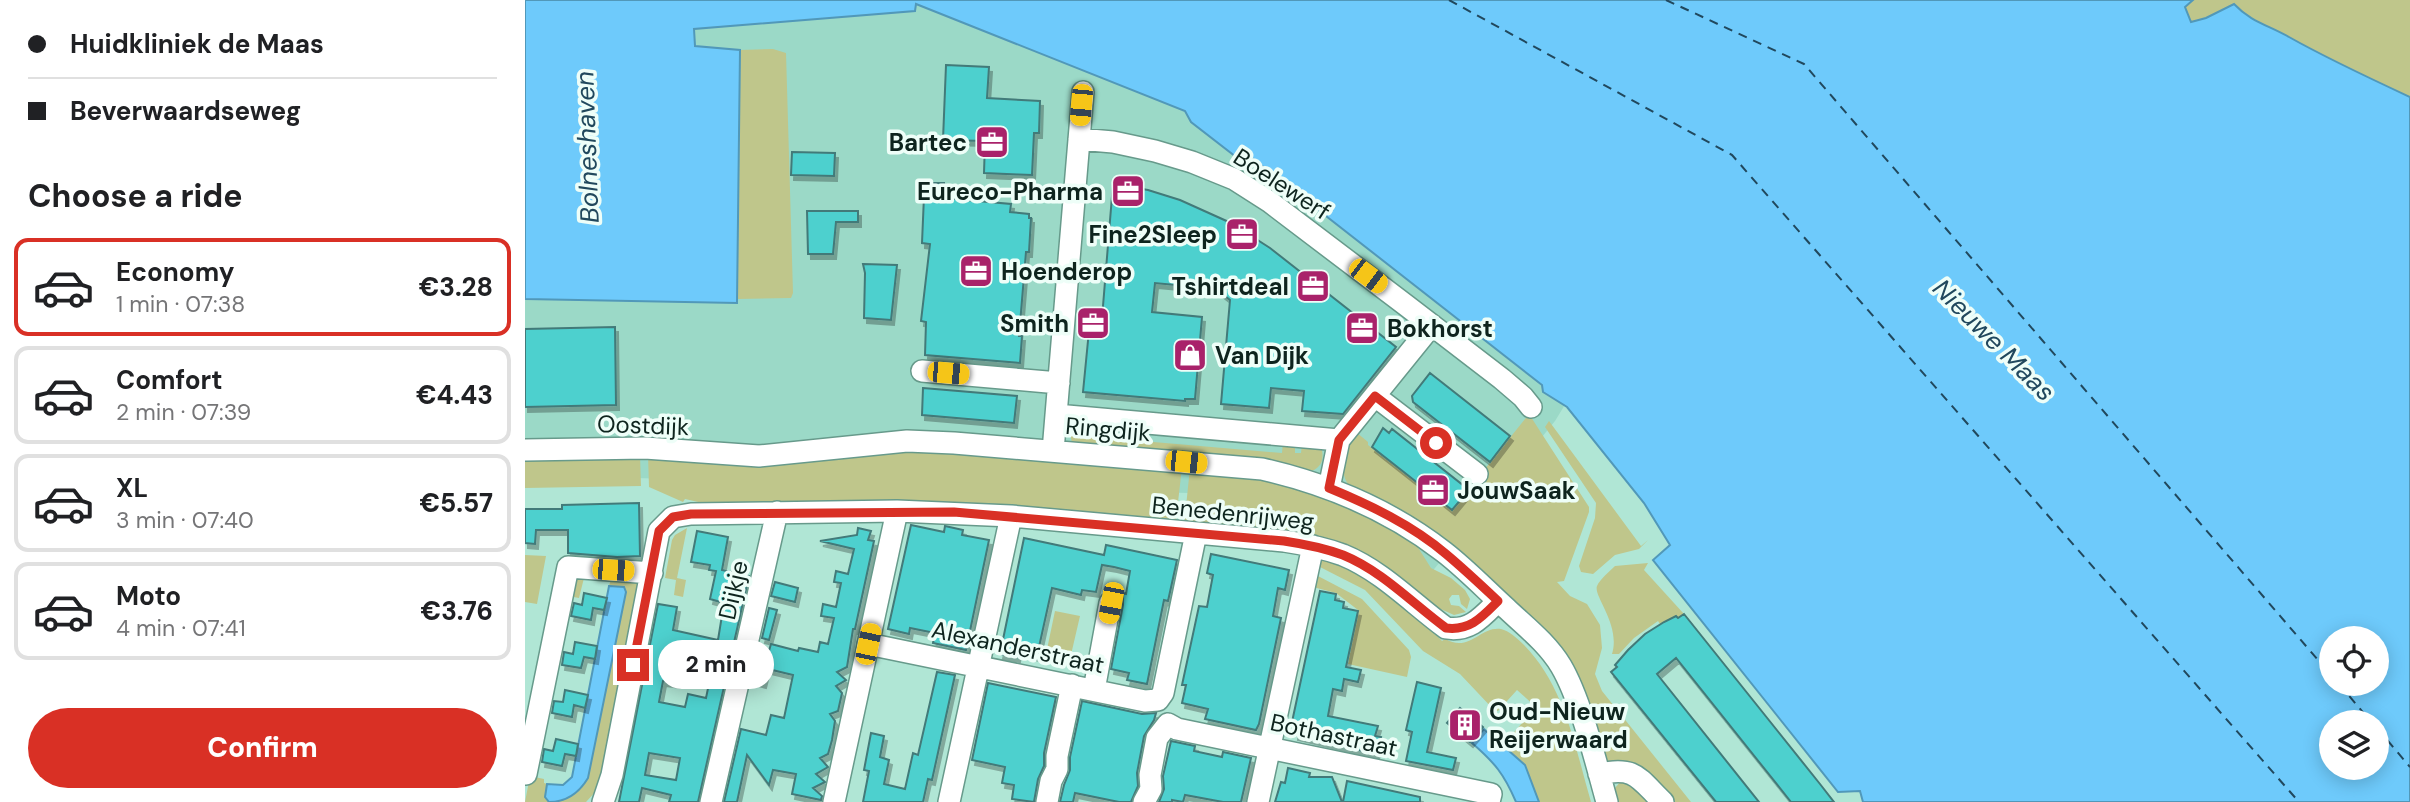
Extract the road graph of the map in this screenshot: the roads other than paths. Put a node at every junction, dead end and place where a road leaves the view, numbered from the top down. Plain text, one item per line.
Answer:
1 (1083, 92) dead end
2 (1079, 139) junction
3 (1432, 325) junction
4 (922, 371) dead end
5 (1059, 383) junction
6 (1375, 396) junction
7 (1531, 407) dead end
8 (1056, 415) junction
9 (1339, 440) junction
10 (525, 450) edge
11 (1053, 451) junction
12 (758, 456) joint
13 (1477, 474) dead end
14 (1329, 488) junction
15 (777, 512) junction
16 (897, 512) junction
17 (1011, 516) junction
18 (1196, 533) junction
19 (1313, 546) junction
20 (652, 573) junction
21 (1498, 601) junction
22 (1111, 603) dead end
23 (868, 644) junction
24 (978, 665) junction
25 (1072, 685) junction
26 (1094, 690) junction
27 (1158, 700) junction
28 (1168, 724) junction
29 (1270, 749) junction
30 (526, 774) edge
31 (1599, 774) junction
32 (1490, 798) edge
33 (603, 802) edge
34 (711, 802) edge
35 (834, 802) edge
36 (949, 802) edge
37 (1047, 802) edge
38 (1144, 802) edge
39 (1258, 802) edge
40 (1607, 802) edge
41 (1663, 802) edge

1 - 2 street
2 - 3 street, Boelewerf
2 - 5 street
3 - 6 street
3 - 7 street, Boelewerf
4 - 5 street
5 - 8 street
6 - 9 street
6 - 13 street
8 - 9 street
8 - 11 street
9 - 14 street
10 - 12 street, Oostdijk
11 - 12 street, Ringdijk
11 - 14 street, Ringdijk
14 - 21 street, Ringdijk
15 - 16 street, Benedenrijweg
15 - 20 street, Benedenrijweg
15 - 34 street, Dijkje
16 - 17 street, Benedenrijweg
16 - 23 street
17 - 18 street, Benedenrijweg
17 - 24 street
18 - 19 street, Benedenrijweg
18 - 27 street
19 - 21 street, Benedenrijweg
19 - 29 street
20 - 30 street
20 - 33 street, Benedenrijweg
21 - 31 street
22 - 26 street
23 - 24 street, Alexanderstraat
23 - 35 street
24 - 25 street, Alexanderstraat
24 - 36 street
25 - 26 street, Alexanderstraat
25 - 37 street
26 - 27 street, Alexanderstraat
27 - 28 street
28 - 29 street, Bothastraat
28 - 38 street
29 - 32 street, Bothastraat
29 - 39 street
31 - 40 street
31 - 41 street

